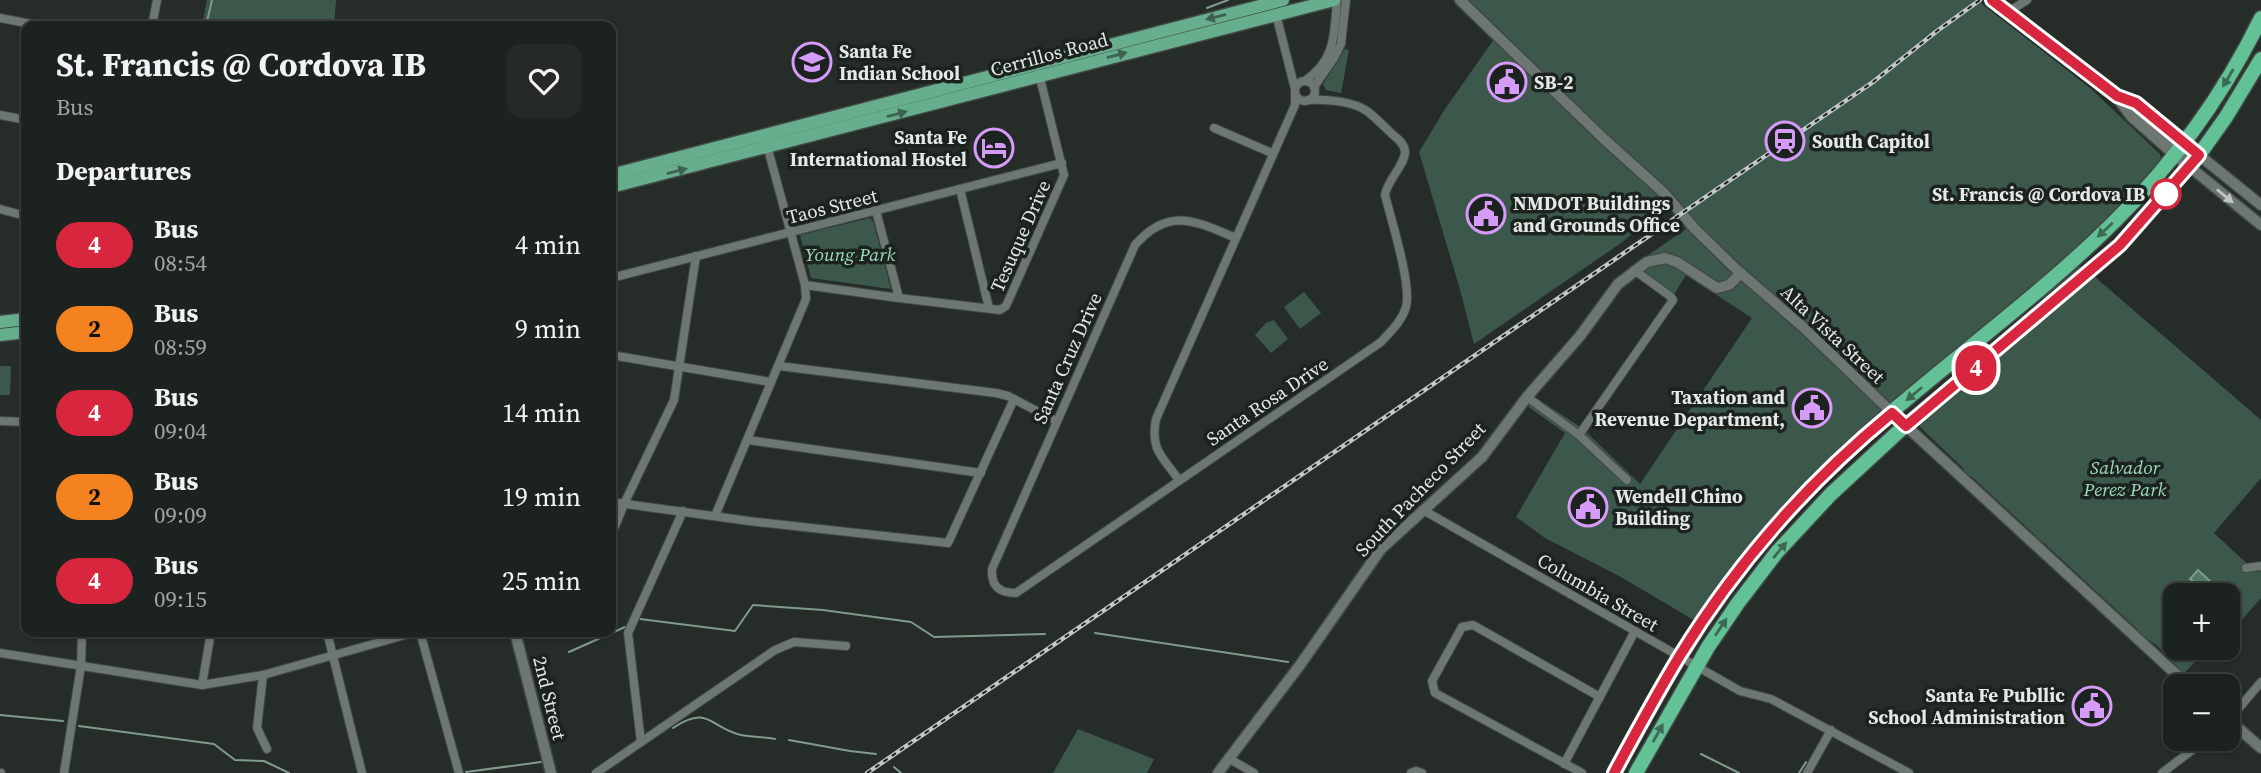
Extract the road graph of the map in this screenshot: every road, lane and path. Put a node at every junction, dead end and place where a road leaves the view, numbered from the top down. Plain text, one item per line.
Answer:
1 (157, 0) edge
2 (1283, 0) edge
3 (1336, 0) edge
4 (1346, 0) edge
5 (1460, 0) edge
6 (1992, 0) edge
7 (2026, 0) edge
8 (2008, 12) junction
9 (1276, 14) junction
10 (0, 18) edge
11 (2261, 18) edge
12 (153, 21) edge
13 (21, 22) edge
14 (2261, 59) edge
15 (1038, 70) junction
16 (1290, 77) junction
17 (1303, 81) junction
18 (1314, 89) junction
19 (1299, 98) junction
20 (1324, 99) junction
21 (0, 115) edge
22 (21, 119) edge
23 (1214, 128) dead end
24 (766, 141) junction
25 (2179, 149) junction
26 (1272, 153) junction
27 (2199, 155) junction
28 (1062, 163) junction
29 (2190, 167) junction
30 (616, 174) edge
31 (616, 186) edge
32 (960, 189) junction
33 (2261, 205) edge
34 (0, 209) edge
35 (876, 211) junction
36 (21, 215) edge
37 (2261, 225) edge
38 (791, 233) junction
39 (1236, 238) junction
40 (696, 257) junction
41 (1634, 270) junction
42 (1741, 273) junction
43 (616, 277) edge
44 (805, 285) junction
45 (899, 298) junction
46 (989, 308) junction
47 (21, 320) edge
48 (0, 322) edge
49 (21, 333) edge
50 (0, 335) edge
51 (616, 356) edge
52 (680, 366) junction
53 (779, 366) junction
54 (771, 382) junction
55 (1527, 397) junction
56 (1014, 399) junction
57 (1892, 413) junction
58 (0, 421) edge
59 (1056, 421) junction
60 (21, 422) edge
61 (1906, 426) junction
62 (1579, 435) junction
63 (748, 440) junction
64 (981, 473) junction
65 (1179, 480) junction
66 (1627, 480) dead end
67 (616, 502) edge
68 (625, 502) junction
69 (1423, 510) junction
70 (683, 511) junction
71 (715, 516) junction
72 (616, 524) edge
73 (2261, 566) edge
74 (2246, 568) dead end
75 (997, 589) joint
76 (1635, 631) junction
77 (82, 637) edge
78 (210, 637) edge
79 (328, 637) edge
80 (400, 637) edge
81 (419, 637) edge
82 (516, 637) edge
83 (845, 646) dead end
84 (0, 653) edge
85 (333, 656) junction
86 (1679, 657) junction
87 (81, 666) junction
88 (1697, 666) junction
89 (263, 674) junction
90 (2176, 674) edge
91 (2261, 682) edge
92 (202, 685) junction
93 (1600, 696) junction
94 (2240, 706) edge
95 (1831, 730) junction
96 (2240, 730) edge
97 (641, 742) junction
98 (2261, 748) edge
99 (267, 749) dead end
100 (2191, 751) edge
101 (1228, 758) junction
102 (1564, 764) junction
103 (64, 773) edge
104 (362, 773) edge
105 (459, 773) edge
106 (551, 773) edge
107 (596, 773) edge
108 (1218, 773) edge
109 (1254, 773) edge
110 (1411, 773) edge
111 (1422, 773) edge
112 (1581, 773) edge
113 (1614, 773) edge
114 (1636, 773) edge
115 (1807, 773) edge
116 (1909, 773) edge
117 (2162, 773) edge

1 - 12 street
2 -> 15 main road, Cerrillos Road
3 - 9 main road, Cerrillos Road
3 - 17 street
4 - 18 street
5 - 42 street, Alta Vista Street
6 - 8 main road
7 - 8 street
8 - 25 main road
15 -> 9 main road, Cerrillos Road
9 - 16 street
10 - 13 street
11 -> 25 highway
14 - 27 highway
15 - 24 main road, Cerrillos Road
15 - 28 street, Tesuque Drive
16 - 17 street
16 - 19 street
17 - 18 street
17 - 19 street
18 - 19 street
18 - 20 street
19 - 20 street
19 - 26 street
20 - 65 street, Santa Rosa Drive
21 - 22 street
23 - 26 street
24 - 30 main road, Cerrillos Road
31 -> 24 main road, Cerrillos Road
24 - 38 street
25 - 27 main road
25 - 29 main road
25 -> 57 highway
26 - 39 street
27 - 29 highway
27 - 33 street
28 - 32 street, Taos Street
28 - 46 street, Tesuque Drive
29 -> 37 street
29 - 61 highway
32 - 35 street, Taos Street
32 - 46 street
34 - 36 street
35 - 38 street, Taos Street
35 - 45 street
38 - 40 street, Taos Street
38 - 44 street
39 - 59 street, Santa Cruz Drive
39 - 65 street
40 - 43 street, Taos Street
40 - 52 street
41 - 42 street, South Pacheco Street
41 - 55 street, South Pacheco Street
41 - 62 street
42 - 57 street, Alta Vista Street
44 - 45 street, Tesuque Drive
44 - 53 street
45 - 46 street, Tesuque Drive
47 - 48 main road
49 - 50 main road
51 - 52 street
52 - 54 street
52 - 68 street
53 - 54 street
53 - 56 street
54 - 63 street
55 - 62 street
55 - 69 street, South Pacheco Street
56 - 59 street
56 - 64 street
57 - 61 street, Alta Vista Street
57 - 86 highway
58 - 60 street
59 - 75 street, Santa Cruz Drive
88 -> 61 highway
61 - 90 street, Alta Vista Street
62 - 66 street
63 - 64 street
63 - 71 street
64 - 71 street
65 - 75 street, Santa Rosa Drive
67 - 68 street
68 - 70 street
68 - 72 street
69 - 76 street, Columbia Street
69 - 101 street, South Pacheco Street
70 - 71 street
70 - 97 street
73 - 74 street
76 - 86 street, Columbia Street
76 - 93 street
77 - 87 street
78 - 92 street
79 - 85 street
80 - 85 street
81 - 105 street
82 - 106 street, 2nd Street
83 - 97 street
84 - 87 street
85 - 89 street
85 - 104 street
86 - 88 street, Columbia Street
86 - 113 highway
87 - 92 street
87 - 103 street
88 - 95 street, Columbia Street
114 -> 88 highway
89 - 92 street
89 - 99 street
91 - 94 street
93 - 102 street
93 - 102 street
95 - 115 street
95 - 116 street, Columbia Street
96 - 98 street
97 - 107 street
100 - 117 street
101 - 108 street, South Pacheco Street
101 - 109 street
102 - 112 street
110 - 111 street

